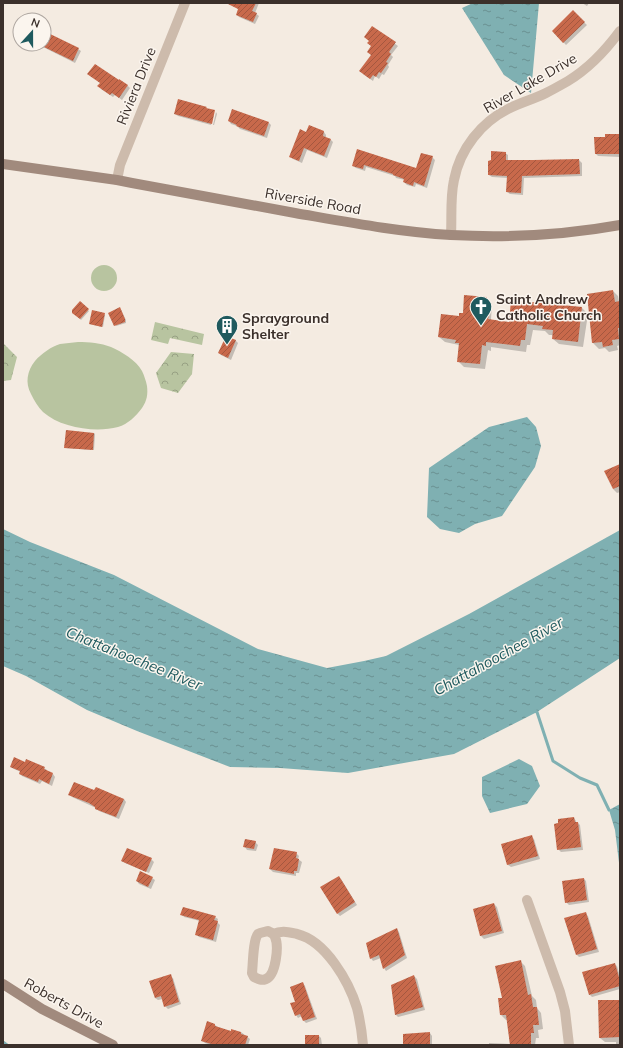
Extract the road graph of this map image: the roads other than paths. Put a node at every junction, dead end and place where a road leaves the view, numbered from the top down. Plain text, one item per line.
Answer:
1 (185, 3) edge
2 (620, 31) edge
3 (3, 164) edge
4 (117, 180) junction
5 (620, 225) edge
6 (451, 235) junction
7 (527, 900) dead end
8 (273, 934) dead end
9 (3, 984) edge
10 (113, 1045) edge
11 (364, 1045) edge
12 (569, 1045) edge

1 - 4 street, Riviera Drive
2 - 6 street, River Lake Drive
3 - 4 street, Riverside Road
4 - 6 street, Riverside Road
5 - 6 street, Riverside Road
7 - 12 street
8 - 11 street
9 - 10 street, Roberts Drive

